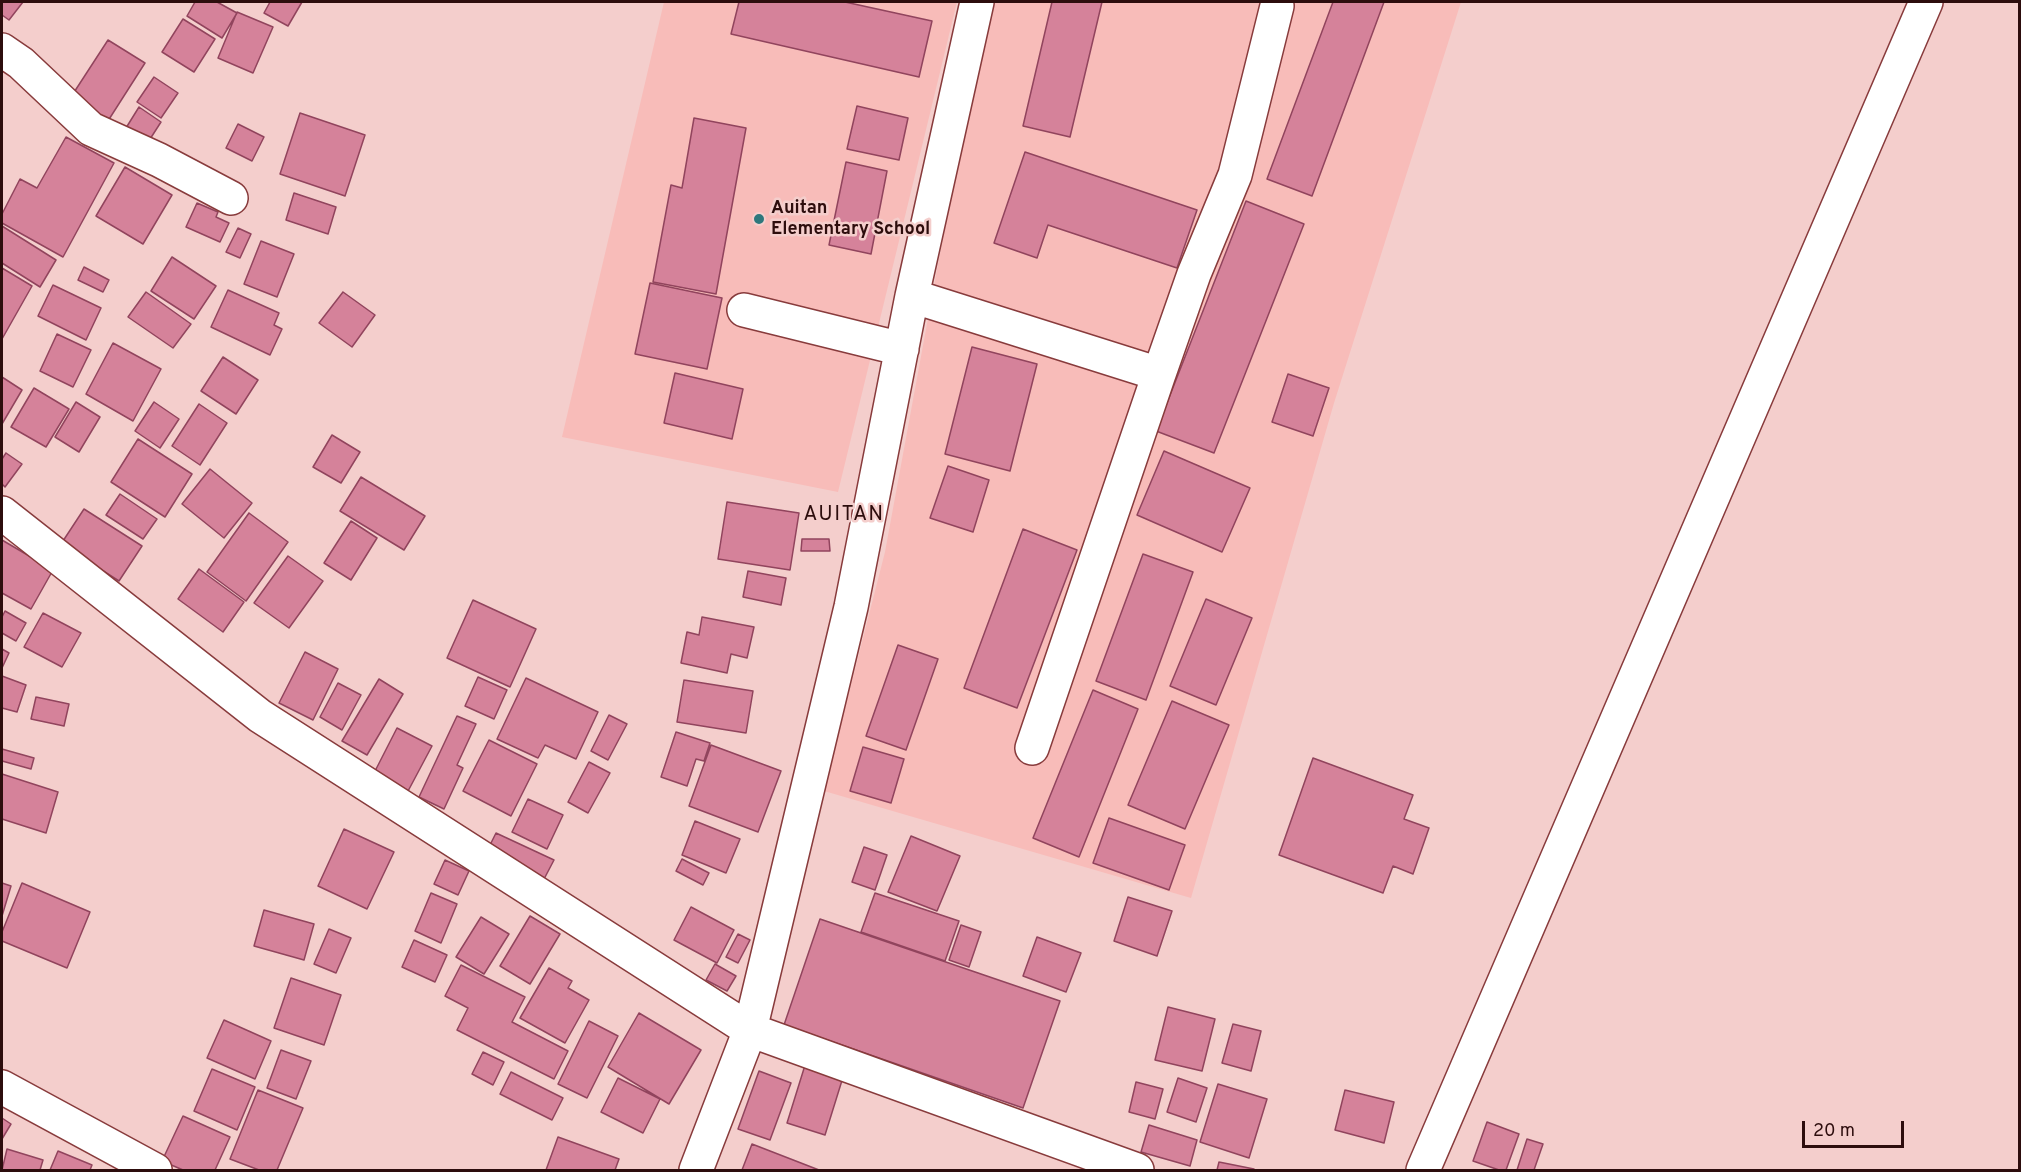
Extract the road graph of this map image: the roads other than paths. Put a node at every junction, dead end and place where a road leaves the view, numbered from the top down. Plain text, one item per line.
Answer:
1 (977, 2) edge
2 (1926, 2) edge
3 (1277, 6) dead end
4 (2, 50) edge
5 (231, 198) dead end
6 (912, 296) junction
7 (744, 310) dead end
8 (902, 349) junction
9 (1159, 374) junction
10 (2, 513) edge
11 (1032, 748) dead end
12 (750, 1030) junction
13 (2, 1087) edge
14 (149, 1169) edge
15 (696, 1170) edge
16 (1137, 1170) edge
17 (1423, 1170) edge

1 - 6 street
2 - 17 street
3 - 9 street
4 - 5 street
6 - 8 street
6 - 9 street
7 - 8 street
8 - 12 street
9 - 11 street
10 - 12 street
12 - 15 street
12 - 16 street
13 - 14 street

